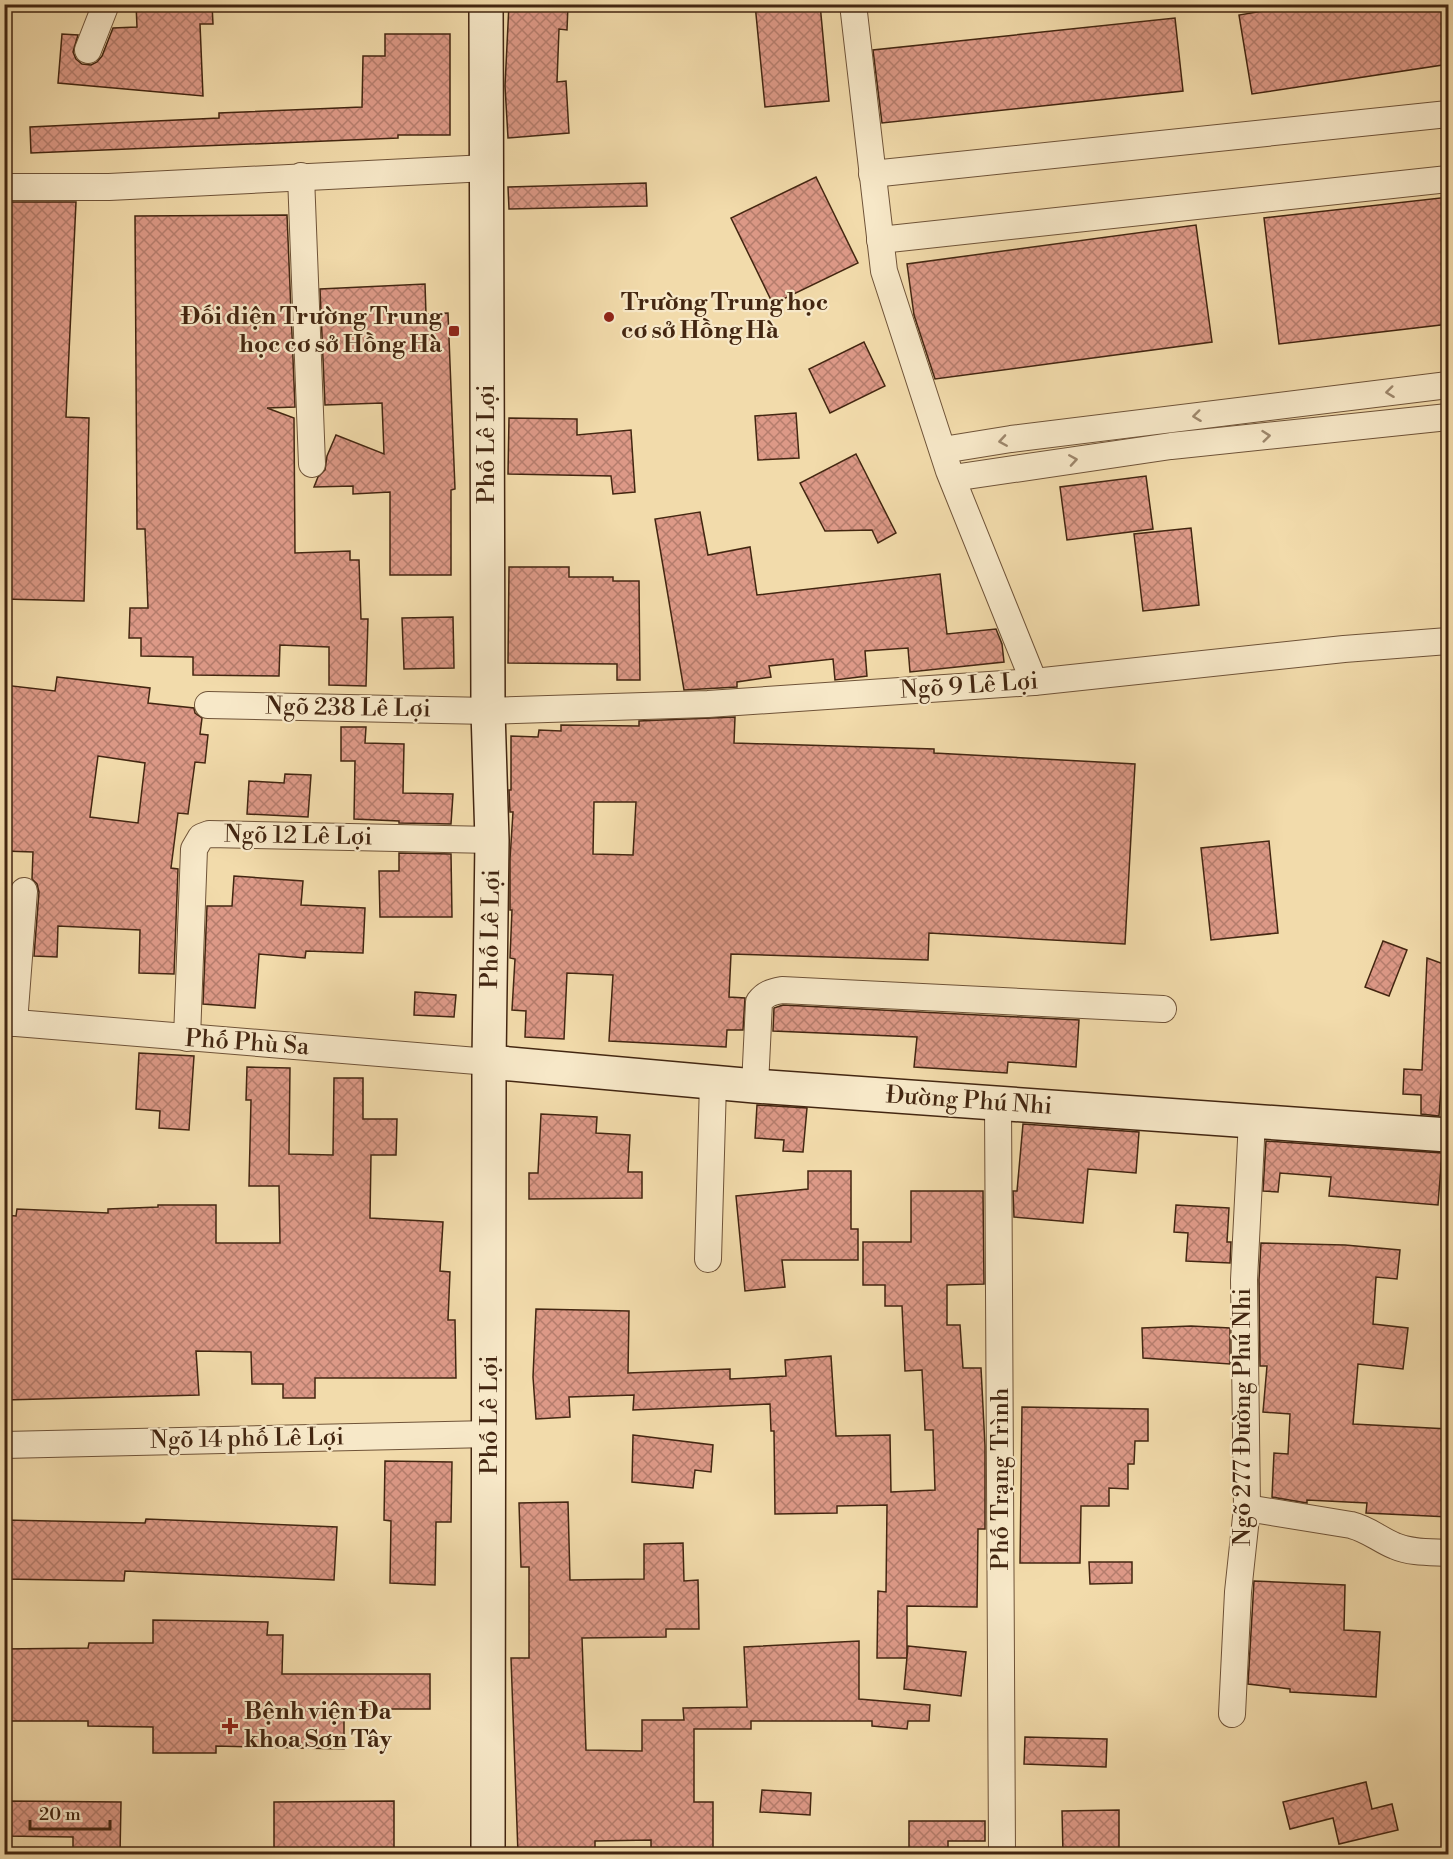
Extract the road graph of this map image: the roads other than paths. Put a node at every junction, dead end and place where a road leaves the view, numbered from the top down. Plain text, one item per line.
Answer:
1 (106, 4) edge
2 (486, 4) edge
3 (853, 4) edge
4 (88, 50) dead end
5 (1449, 114) edge
6 (486, 168) junction
7 (872, 174) junction
8 (301, 177) junction
9 (1449, 179) edge
10 (4, 186) edge
11 (880, 240) junction
12 (1449, 385) edge
13 (1449, 417) edge
14 (943, 450) junction
15 (312, 464) dead end
16 (952, 478) junction
17 (1449, 641) edge
18 (1034, 682) junction
19 (208, 705) dead end
20 (488, 711) junction
21 (492, 840) junction
22 (24, 891) dead end
23 (1163, 1009) dead end
24 (10, 1023) edge
25 (187, 1038) junction
26 (489, 1062) junction
27 (713, 1083) junction
28 (755, 1086) junction
29 (998, 1103) junction
30 (1252, 1120) junction
31 (1449, 1135) edge
32 (708, 1259) dead end
33 (490, 1434) junction
34 (4, 1445) edge
35 (1247, 1508) junction
36 (1449, 1553) edge
37 (1232, 1714) dead end
38 (489, 1854) edge
39 (1002, 1854) edge

1 - 4 street
2 - 6 main road, Phố Lê Lợi
3 - 7 street
5 - 7 street
6 - 8 street
6 - 20 main road, Phố Lê Lợi
7 - 11 street
8 - 10 street
8 - 15 street
9 - 11 street
11 - 14 street
12 -> 14 street
16 -> 13 street
14 - 16 street
16 - 18 street
17 - 18 street, Ngõ 9 Lê Lợi
18 - 20 street, Ngõ 9 Lê Lợi
19 - 20 street, Ngõ 238 Lê Lợi
20 - 21 main road, Phố Lê Lợi
21 - 25 street, Ngõ 12 Lê Lợi
21 - 26 main road, Phố Lê Lợi
22 - 24 street
23 - 28 street
24 - 25 street, Phố Phù Sa
25 - 26 street, Phố Phù Sa
26 - 27 main road, Đường Phú Nhi
26 - 33 main road, Phố Lê Lợi
27 - 28 main road, Đường Phú Nhi
27 - 32 street
28 - 29 main road, Đường Phú Nhi
29 - 30 main road, Đường Phú Nhi
29 - 39 street, Phố Trạng Trình
30 - 31 main road, Đường Phú Nhi
30 - 35 street, Ngõ 277 Đường Phú Nhi
33 - 34 street, Ngõ 14 phố Lê Lợi
33 - 38 main road, Phố Lê Lợi
35 - 36 street
35 - 37 street, Ngõ 277 Đường Phú Nhi

